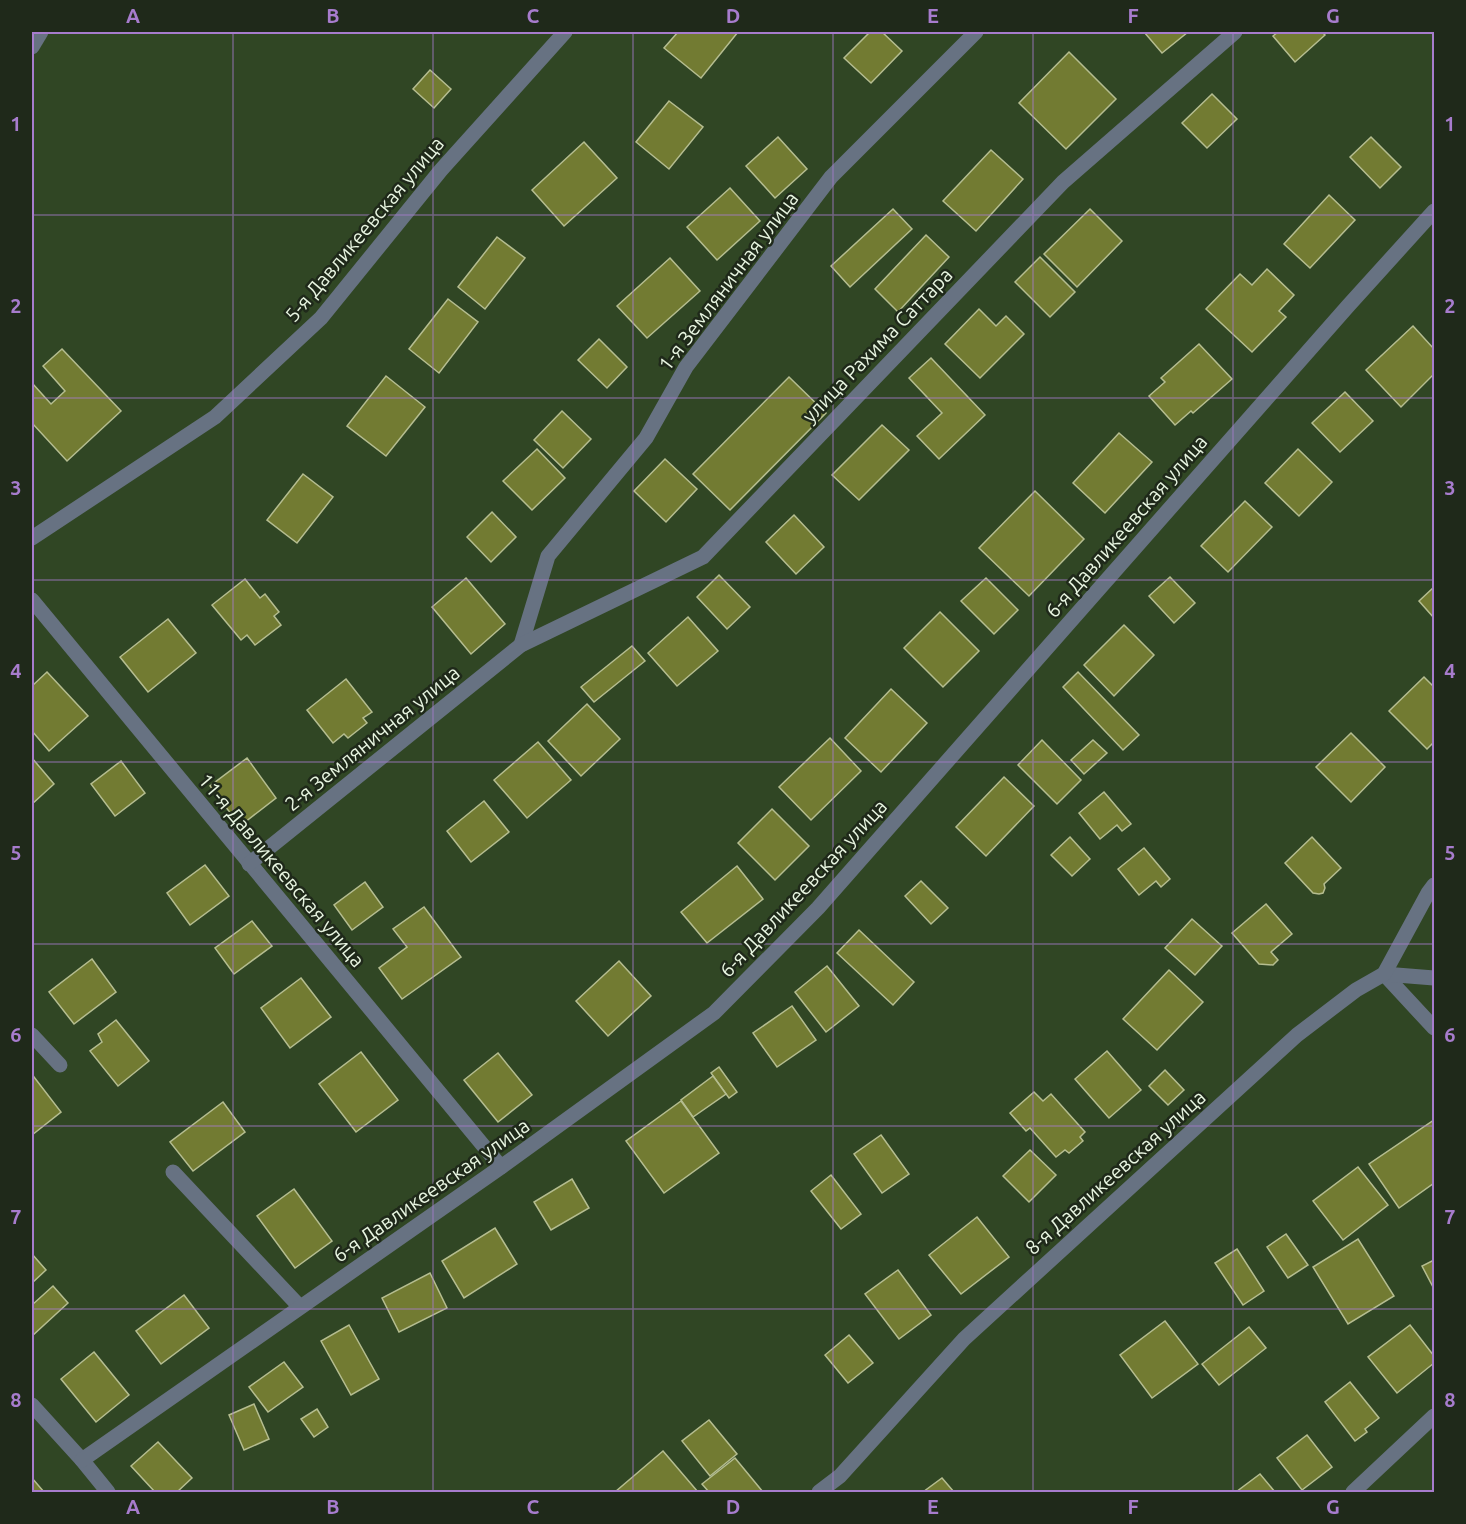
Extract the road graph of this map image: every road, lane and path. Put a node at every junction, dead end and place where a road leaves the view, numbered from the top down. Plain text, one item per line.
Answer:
1 (41, 32) edge
2 (565, 32) edge
3 (976, 32) edge
4 (1235, 32) edge
5 (32, 47) edge
6 (1434, 211) edge
7 (32, 538) edge
8 (32, 600) edge
9 (521, 645) junction
10 (249, 864) junction
11 (1434, 885) edge
12 (1384, 974) junction
13 (1434, 978) edge
14 (1434, 1028) edge
15 (32, 1035) edge
16 (60, 1065) dead end
17 (501, 1167) junction
18 (173, 1172) dead end
19 (300, 1307) junction
20 (32, 1405) edge
21 (1434, 1416) edge
22 (82, 1460) junction
23 (108, 1492) edge
24 (819, 1492) edge
25 (1353, 1492) edge

1 - 5 street
2 - 7 street, 5-я Давликеевская улица
3 - 9 street, 1-я Земляничная улица
4 - 9 street, улица Рахима Саттара
6 - 17 street, 6-я Давликеевская улица
8 - 10 street, 11-я Давликеевская улица
9 - 10 street, 2-я Земляничная улица
10 - 17 street, 11-я Давликеевская улица
11 - 12 street
12 - 13 street
12 - 14 street
12 - 24 street, 8-я Давликеевская улица
15 - 16 street
17 - 19 street, 6-я Давликеевская улица
18 - 19 street
19 - 22 street, 6-я Давликеевская улица
20 - 22 street
21 - 25 street
22 - 23 street

